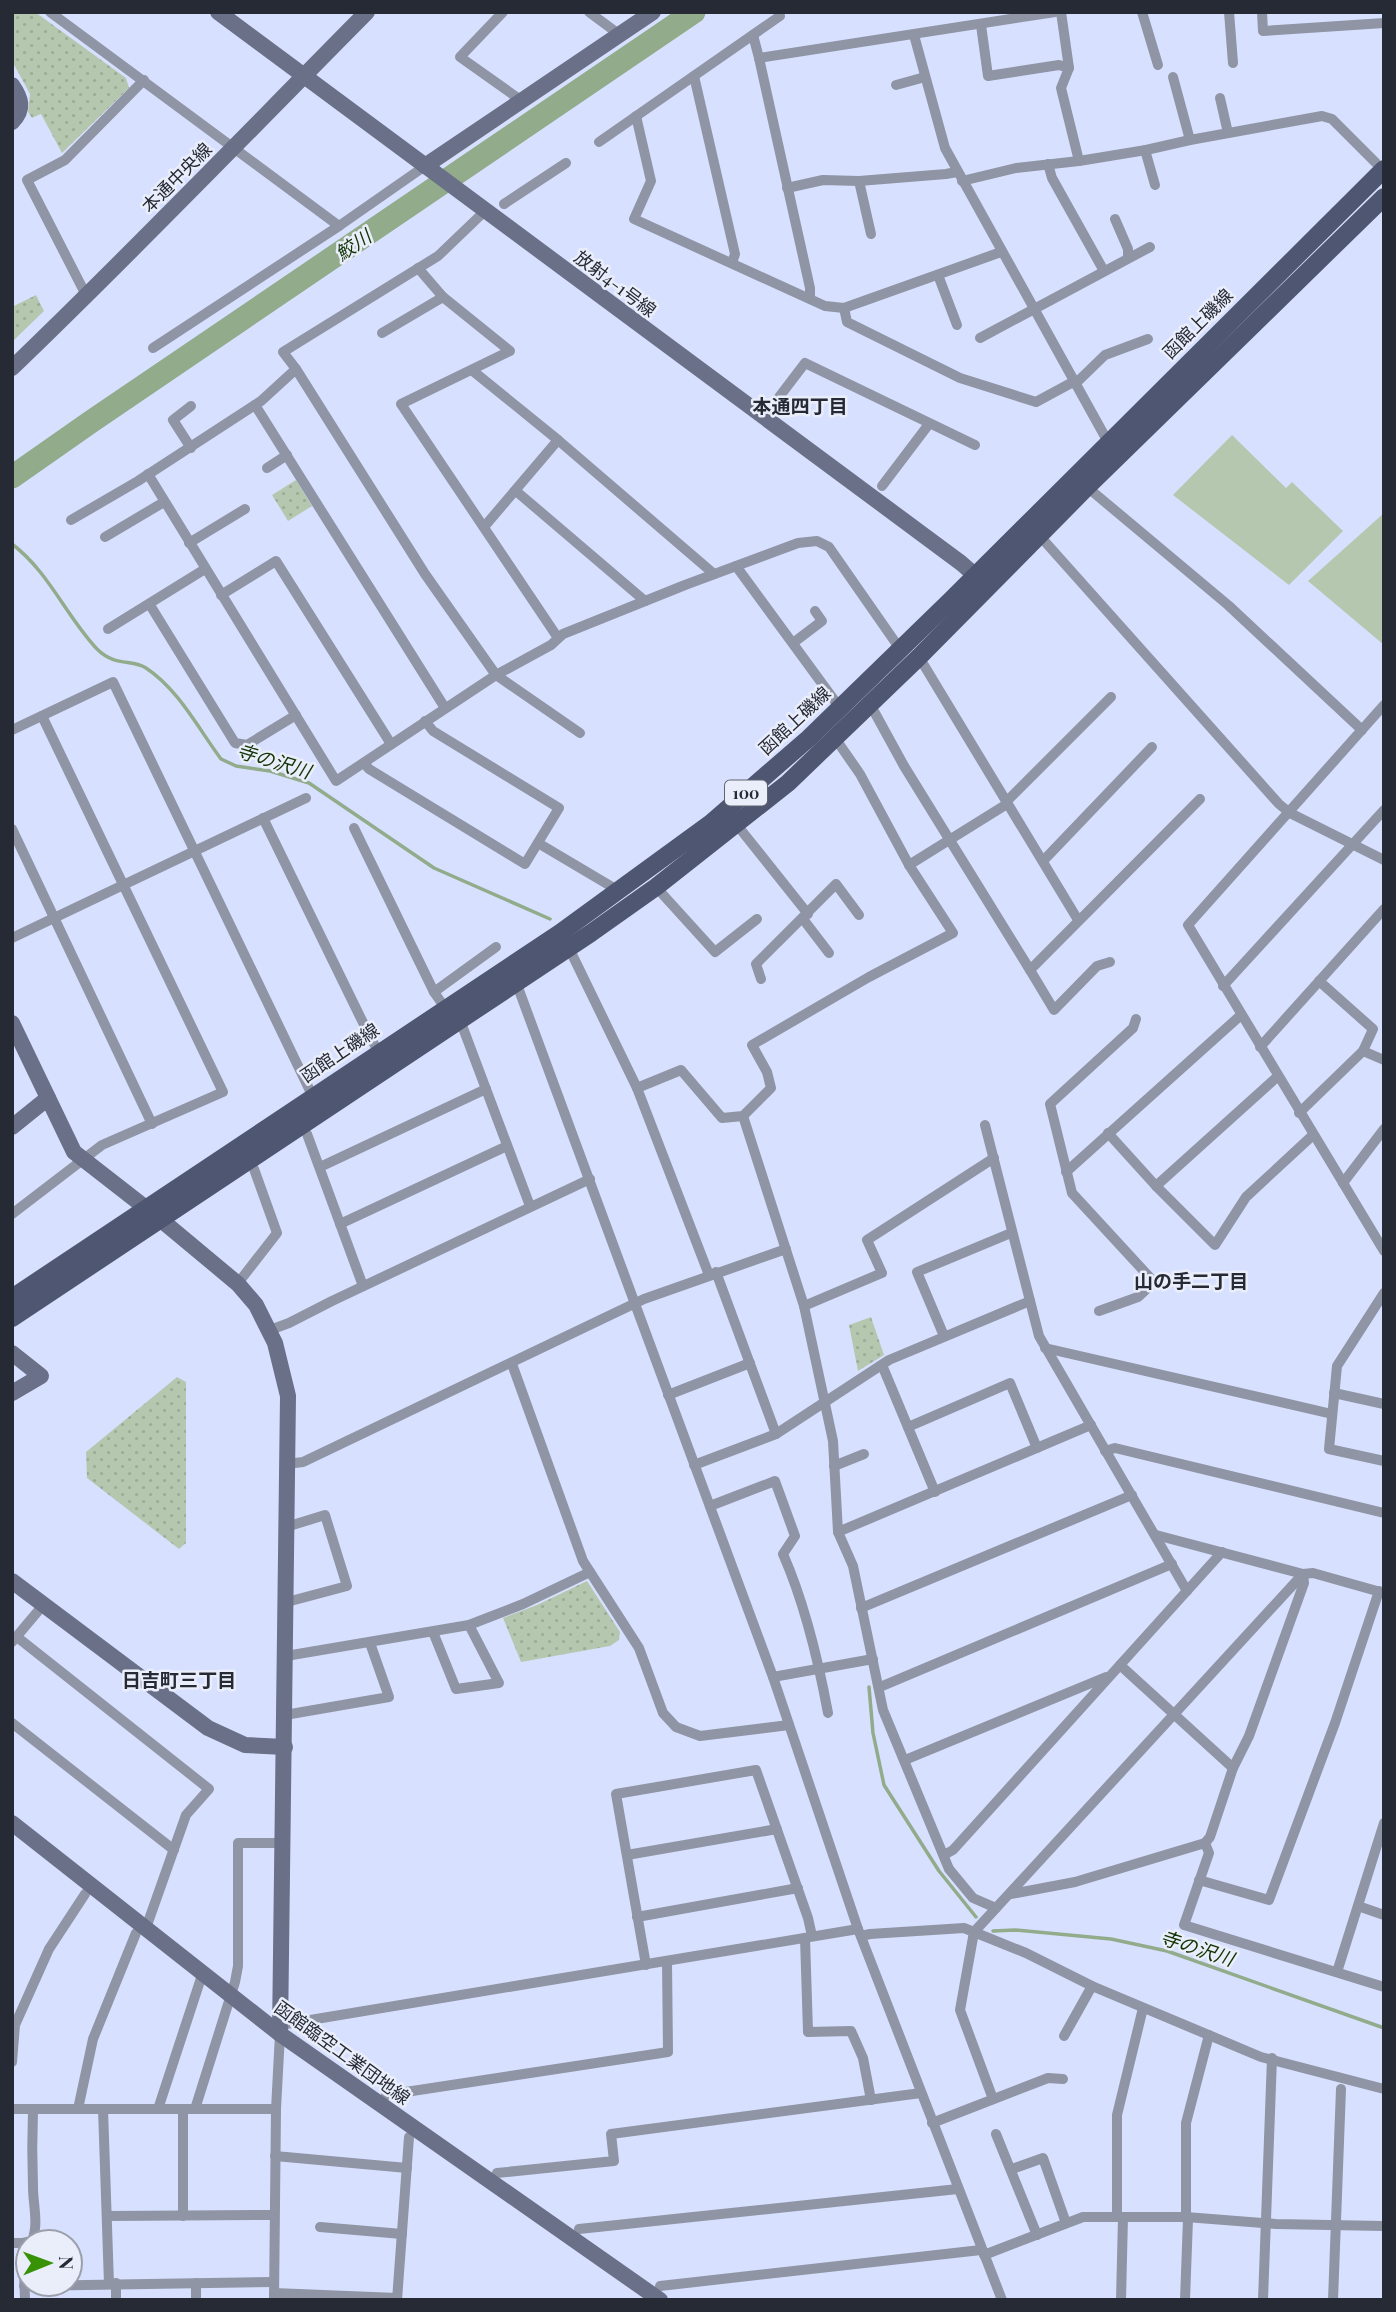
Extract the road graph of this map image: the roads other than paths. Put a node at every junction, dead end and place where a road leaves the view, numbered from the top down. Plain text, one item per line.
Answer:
1 (50, 12) edge
2 (218, 12) edge
3 (367, 12) edge
4 (503, 12) edge
5 (589, 12) edge
6 (653, 12) edge
7 (1052, 12) edge
8 (1061, 12) edge
9 (1142, 12) edge
10 (1229, 12) edge
11 (1262, 12) edge
12 (780, 16) dead end
13 (985, 20) edge
14 (1384, 23) edge
15 (620, 35) junction
16 (753, 35) junction
17 (914, 35) junction
18 (758, 58) junction
19 (1233, 62) dead end
20 (1158, 65) dead end
21 (1069, 68) junction
22 (304, 75) junction
23 (694, 76) junction
24 (925, 77) junction
25 (1173, 77) dead end
26 (144, 80) junction
27 (12, 85) edge
28 (896, 85) dead end
29 (1220, 98) dead end
30 (522, 101) junction
31 (636, 116) junction
32 (12, 122) edge
33 (1228, 134) junction
34 (1190, 140) junction
35 (599, 142) dead end
36 (235, 148) junction
37 (1145, 150) junction
38 (1079, 161) junction
39 (565, 163) dead end
40 (1048, 164) junction
41 (1380, 166) edge
42 (430, 169) junction
43 (960, 176) junction
44 (859, 181) junction
45 (1154, 185) dead end
46 (788, 188) junction
47 (1384, 197) edge
48 (504, 204) dead end
49 (486, 210) junction
50 (1115, 219) dead end
51 (339, 226) junction
52 (871, 234) dead end
53 (1150, 247) dead end
54 (1001, 252) junction
55 (1128, 258) junction
56 (732, 263) junction
57 (418, 268) junction
58 (1104, 271) junction
59 (938, 275) junction
60 (86, 295) junction
61 (443, 297) junction
62 (810, 299) junction
63 (844, 308) junction
64 (1033, 309) junction
65 (957, 326) dead end
66 (382, 333) dead end
67 (980, 338) dead end
68 (1148, 339) dead end
69 (153, 348) dead end
70 (14, 362) edge
71 (296, 369) junction
72 (473, 371) junction
73 (1074, 383) junction
74 (255, 405) junction
75 (773, 405) dead end
76 (191, 406) dead end
77 (929, 424) junction
78 (558, 440) junction
79 (1108, 442) junction
80 (975, 445) dead end
81 (191, 448) junction
82 (287, 455) junction
83 (267, 468) dead end
84 (148, 474) junction
85 (882, 486) dead end
86 (1087, 487) junction
87 (516, 491) junction
88 (164, 502) junction
89 (244, 509) dead end
90 (71, 520) dead end
91 (484, 527) junction
92 (1039, 535) junction
93 (105, 537) dead end
94 (188, 542) junction
95 (736, 566) junction
96 (205, 569) junction
97 (714, 574) junction
98 (982, 581) junction
99 (221, 595) junction
100 (645, 601) junction
101 (150, 604) junction
102 (816, 611) dead end
103 (108, 629) dead end
104 (558, 638) junction
105 (793, 643) junction
106 (900, 649) junction
107 (919, 657) junction
108 (496, 675) junction
109 (1111, 697) dead end
110 (870, 704) junction
111 (1384, 705) edge
112 (445, 708) junction
113 (840, 708) junction
114 (296, 715) junction
115 (42, 716) junction
116 (425, 721) junction
117 (12, 730) edge
118 (1362, 730) junction
119 (580, 733) dead end
120 (835, 738) junction
121 (391, 744) junction
122 (1152, 747) dead end
123 (364, 763) junction
124 (306, 798) dead end
125 (1200, 800) dead end
126 (1007, 803) junction
127 (1384, 810) edge
128 (1290, 813) junction
129 (263, 818) junction
130 (737, 825) junction
131 (354, 828) dead end
132 (12, 829) edge
133 (949, 839) junction
134 (538, 843) junction
135 (1352, 845) junction
136 (193, 851) junction
137 (1384, 860) edge
138 (1043, 861) junction
139 (909, 865) junction
140 (123, 886) junction
141 (656, 887) junction
142 (619, 891) junction
143 (1384, 909) edge
144 (859, 915) dead end
145 (806, 916) junction
146 (54, 919) junction
147 (757, 919) dead end
148 (1078, 920) junction
149 (12, 938) edge
150 (565, 939) junction
151 (496, 947) dead end
152 (829, 953) dead end
153 (1110, 962) dead end
154 (1030, 970) junction
155 (761, 979) dead end
156 (1319, 981) junction
157 (516, 982) junction
158 (1223, 986) junction
159 (434, 992) junction
160 (445, 1008) junction
161 (1241, 1014) junction
162 (1136, 1019) dead end
163 (460, 1020) junction
164 (12, 1023) edge
165 (1260, 1047) junction
166 (1363, 1051) junction
167 (379, 1052) junction
168 (1384, 1060) edge
169 (1278, 1076) junction
170 (637, 1088) junction
171 (486, 1089) junction
172 (313, 1097) junction
173 (48, 1098) junction
174 (1299, 1113) junction
175 (743, 1116) junction
176 (152, 1124) junction
177 (985, 1125) dead end
178 (12, 1127) edge
179 (1384, 1129) edge
180 (1108, 1133) junction
181 (307, 1134) dead end
182 (1313, 1135) junction
183 (507, 1146) junction
184 (994, 1158) junction
185 (81, 1159) junction
186 (320, 1167) junction
187 (254, 1169) dead end
188 (1066, 1172) junction
189 (590, 1179) junction
190 (1343, 1183) junction
191 (1156, 1186) junction
192 (530, 1206) junction
193 (12, 1214) edge
194 (153, 1215) junction
195 (340, 1224) junction
196 (1011, 1233) junction
197 (786, 1249) junction
198 (1384, 1251) edge
199 (713, 1274) junction
200 (243, 1278) dead end
201 (363, 1286) junction
202 (1384, 1293) edge
203 (12, 1298) edge
204 (1030, 1301) junction
205 (635, 1305) junction
206 (804, 1306) junction
207 (1100, 1311) dead end
208 (12, 1318) edge
209 (270, 1329) junction
210 (944, 1336) junction
211 (1045, 1348) junction
212 (12, 1353) edge
213 (750, 1363) junction
214 (512, 1364) junction
215 (881, 1364) junction
216 (12, 1393) edge
217 (1334, 1393) junction
218 (668, 1395) junction
219 (824, 1402) junction
220 (1384, 1404) edge
221 (1332, 1414) junction
222 (1091, 1425) junction
223 (908, 1427) junction
224 (776, 1434) junction
225 (1037, 1448) junction
226 (1105, 1451) junction
227 (864, 1454) dead end
228 (1384, 1461) edge
229 (287, 1464) junction
230 (694, 1465) junction
231 (834, 1466) junction
232 (935, 1492) junction
233 (1132, 1495) junction
234 (710, 1506) junction
235 (1384, 1513) edge
236 (286, 1527) junction
237 (838, 1532) junction
238 (1156, 1535) junction
239 (1222, 1552) junction
240 (1172, 1564) junction
241 (590, 1572) junction
242 (1303, 1574) junction
243 (12, 1581) edge
244 (1187, 1591) junction
245 (1381, 1592) edge
246 (287, 1602) junction
247 (44, 1604) junction
248 (861, 1608) junction
249 (469, 1625) junction
250 (433, 1632) junction
251 (14, 1639) edge
252 (370, 1643) junction
253 (286, 1656) junction
254 (873, 1659) junction
255 (1120, 1665) junction
256 (820, 1670) junction
257 (1111, 1675) junction
258 (773, 1677) junction
259 (880, 1687) junction
260 (828, 1713) dead end
261 (1173, 1714) junction
262 (285, 1715) junction
263 (12, 1723) edge
264 (789, 1725) junction
265 (285, 1748) junction
266 (905, 1760) junction
267 (1233, 1768) junction
268 (12, 1823) edge
269 (1384, 1824) edge
270 (778, 1829) junction
271 (284, 1843) junction
272 (1205, 1843) junction
273 (174, 1850) junction
274 (627, 1855) junction
275 (944, 1855) junction
276 (1199, 1880) junction
277 (798, 1888) junction
278 (85, 1894) dead end
279 (1011, 1894) junction
280 (1358, 1906) junction
281 (996, 1908) junction
282 (1384, 1915) edge
283 (637, 1917) junction
284 (141, 1931) junction
285 (859, 1932) junction
286 (974, 1932) junction
287 (809, 1937) junction
288 (667, 1961) junction
289 (646, 1965) junction
290 (203, 1972) junction
291 (1337, 1972) junction
292 (1092, 1986) junction
293 (1384, 1987) edge
294 (230, 1994) junction
295 (1143, 2008) junction
296 (14, 2025) edge
297 (280, 2029) junction
298 (1209, 2035) junction
299 (1064, 2036) dead end
300 (1272, 2058) junction
301 (12, 2062) edge
302 (1063, 2079) dead end
303 (1341, 2089) dead end
304 (1384, 2089) edge
305 (920, 2093) junction
306 (386, 2095) dead end
307 (993, 2099) junction
308 (871, 2100) junction
309 (12, 2109) edge
310 (78, 2109) junction
311 (103, 2109) junction
312 (158, 2109) junction
313 (189, 2109) junction
314 (276, 2109) junction
315 (33, 2110) junction
316 (932, 2123) junction
317 (996, 2134) dead end
318 (409, 2137) dead end
319 (275, 2156) junction
320 (407, 2168) junction
321 (1012, 2169) junction
322 (496, 2173) dead end
323 (958, 2189) junction
324 (274, 2215) junction
325 (107, 2216) junction
326 (183, 2216) junction
327 (1120, 2217) junction
328 (1187, 2218) junction
329 (1266, 2222) junction
330 (1066, 2223) junction
331 (1336, 2225) junction
332 (1384, 2226) edge
333 (320, 2227) dead end
334 (37, 2228) edge
335 (579, 2229) dead end
336 (402, 2234) junction
337 (1037, 2235) junction
338 (983, 2252) junction
339 (113, 2283) junction
340 (196, 2283) junction
341 (84, 2284) edge
342 (274, 2292) edge
343 (655, 2295) edge
344 (397, 2299) edge
345 (116, 2300) edge
346 (195, 2300) edge
347 (1002, 2300) edge
348 (1121, 2300) edge
349 (1185, 2300) edge
350 (1263, 2300) edge
351 (1333, 2300) edge

1 - 26 street
2 - 22 street, 放射4-1号線
3 - 22 street, 本通中央線
4 - 30 street
5 - 15 street
6 - 15 street
7 - 13 street
8 - 21 street
9 - 20 street
10 - 19 street
11 - 14 street
12 - 16 street
13 - 17 street
13 - 21 street
15 - 30 street
16 - 18 street
16 - 23 street
17 - 18 street
17 - 24 street
18 - 46 street
21 - 38 street
22 - 36 street, 本通中央線
22 - 42 street, 放射4-1号線
23 - 31 street
23 - 56 street
24 - 28 street
24 - 43 street
25 - 34 street
26 - 36 street
26 - 60 street
27 - 32 street
29 - 33 street
30 - 42 street
31 - 35 street
31 - 56 street
33 - 34 street
33 - 41 street
34 - 37 street
36 - 51 street
36 - 60 street, 本通中央線
37 - 38 street
37 - 45 street
38 - 40 street
39 - 48 street
40 - 43 street
40 - 58 street
41 - 79 main road, 函館上磯線 / 100
42 - 49 street, 放射4-1号線
42 - 51 street
43 - 44 street
43 - 54 street
44 - 46 street
44 - 52 street
46 - 62 street
47 - 86 main road, 函館上磯線 / 100
49 - 57 street
49 - 98 street, 放射4-1号線
50 - 55 street
51 - 69 street
53 - 55 street
54 - 59 street
54 - 64 street
55 - 58 street
56 - 62 street
57 - 61 street
57 - 71 street
58 - 64 street
59 - 63 street
59 - 65 street
60 - 70 street, 本通中央線
61 - 66 street
61 - 72 street
62 - 63 street
63 - 73 street
64 - 67 street
64 - 73 street
68 - 73 street
71 - 74 street
71 - 108 street
72 - 78 street
72 - 91 street
73 - 79 street
74 - 81 street
74 - 82 street
75 - 77 street
76 - 81 street
77 - 80 street
77 - 85 street
78 - 87 street
78 - 97 street
79 - 98 main road, 函館上磯線 / 100
81 - 84 street
82 - 83 street
82 - 112 street
84 - 88 street
84 - 90 street
86 - 92 main road, 函館上磯線 / 100
86 - 118 street
87 - 91 street
87 - 100 street
88 - 93 street
88 - 94 street
89 - 94 street
91 - 104 street
92 - 98 main road, 函館上磯線 / 100
92 - 128 street
94 - 96 street
95 - 97 street
95 - 105 street
95 - 106 street
96 - 99 street
96 - 101 street
97 - 100 street
98 - 106 main road, 函館上磯線 / 100
98 - 107 main road, 函館上磯線 / 100
99 - 114 street
99 - 121 street
100 - 104 street
101 - 103 street
101 - 114 street
102 - 105 street
104 - 108 street
105 - 113 street
106 - 113 main road, 函館上磯線 / 100
107 - 110 main road, 函館上磯線 / 100
107 - 126 street
108 - 112 street
108 - 119 street
109 - 126 street
110 - 120 main road, 函館上磯線 / 100
110 - 133 street
111 - 118 street
112 - 116 street
113 - 142 main road, 函館上磯線 / 100
114 - 123 street
115 - 117 street
115 - 136 street
115 - 140 street
116 - 121 street
116 - 134 street
118 - 128 street
120 - 130 main road, 函館上磯線 / 100
120 - 139 street
121 - 123 street
122 - 138 street
123 - 134 street
124 - 129 street
125 - 148 street
126 - 133 street
126 - 138 street
127 - 135 street
128 - 135 street
128 - 158 street
129 - 136 street
129 - 167 street
130 - 141 main road, 函館上磯線 / 100
130 - 145 street
131 - 159 street
132 - 146 street
133 - 139 street
133 - 154 street
134 - 142 street
135 - 137 street
135 - 158 street
136 - 140 street
136 - 172 street
138 - 148 street
139 - 175 street
140 - 146 street
140 - 176 street
141 - 147 street
141 - 150 main road, 函館上磯線 / 100
142 - 150 main road, 函館上磯線 / 100
143 - 156 street
144 - 145 street
145 - 152 street
145 - 155 street
146 - 149 street
146 - 176 street
148 - 154 street
150 - 157 main road, 函館上磯線 / 100
150 - 160 main road, 函館上磯線 / 100
150 - 170 street
151 - 159 street
153 - 154 street
156 - 165 street
156 - 166 street
157 - 163 main road, 函館上磯線 / 100
157 - 189 street
158 - 161 street
159 - 160 street
160 - 167 main road, 函館上磯線 / 100
161 - 165 street
161 - 180 street
162 - 188 street
163 - 171 street
163 - 194 main road, 函館上磯線 / 100
164 - 173 street
165 - 169 street
166 - 168 street
166 - 174 street
167 - 172 main road, 函館上磯線 / 100
169 - 174 street
169 - 191 street
170 - 175 street
170 - 199 street
171 - 183 street
171 - 186 street
172 - 194 main road, 函館上磯線 / 100
173 - 178 street
173 - 185 street
174 - 182 street
175 - 197 street
176 - 185 street
177 - 184 street
179 - 190 street
180 - 188 street
180 - 191 street
181 - 186 street
182 - 190 street
182 - 191 street
183 - 192 street
183 - 195 street
184 - 196 street
184 - 206 street
185 - 193 street
185 - 194 street
186 - 195 street
187 - 200 street
188 - 207 street
189 - 192 street
189 - 205 street
190 - 198 street
192 - 201 street
194 - 203 main road, 函館上磯線 / 100
194 - 208 main road, 函館上磯線 / 100
194 - 209 street
195 - 201 street
196 - 204 street
196 - 210 street
197 - 199 street
197 - 206 street
199 - 205 street
199 - 213 street
201 - 209 street
202 - 217 street
204 - 210 street
204 - 211 street
205 - 214 street
205 - 218 street
206 - 219 street
209 - 229 street
210 - 215 street
211 - 221 street
211 - 222 street
212 - 216 street
213 - 218 street
213 - 224 street
214 - 229 street
214 - 241 street
215 - 219 street
215 - 223 street
217 - 220 street
217 - 221 street
218 - 230 street
219 - 224 street
219 - 231 street
221 - 228 street
222 - 225 street
222 - 226 street
223 - 225 street
223 - 232 street
224 - 230 street
225 - 232 street
226 - 233 street
226 - 235 street
227 - 231 street
229 - 236 street
230 - 234 street
231 - 237 street
232 - 237 street
233 - 238 street
233 - 248 street
234 - 256 street
234 - 258 street
236 - 246 street
236 - 246 street
237 - 248 street
238 - 239 street
238 - 240 street
239 - 242 street
239 - 244 street
240 - 244 street
240 - 259 street
241 - 249 street
241 - 264 street
242 - 245 street
242 - 261 street
242 - 267 street
243 - 247 street
244 - 255 street
245 - 276 street
246 - 253 street
247 - 251 street
247 - 265 street
248 - 254 street
249 - 250 street
249 - 250 street
250 - 252 street
251 - 273 street
252 - 253 street
252 - 262 street
253 - 262 street
254 - 256 street
254 - 259 street
255 - 257 street
255 - 261 street
256 - 258 street
256 - 260 street
257 - 266 street
257 - 275 street
258 - 264 street
259 - 266 street
261 - 267 street
261 - 279 street
262 - 265 street
263 - 273 street
264 - 285 street
265 - 271 street
266 - 275 street
267 - 272 street
268 - 284 street, 函館臨空工業団地線
269 - 280 street
270 - 274 street
270 - 274 street
270 - 277 street
271 - 294 street
271 - 297 street
272 - 276 street
272 - 279 street
273 - 284 street
274 - 283 street
275 - 281 street
276 - 291 street
277 - 283 street
277 - 287 street
278 - 296 street
279 - 281 street
280 - 282 street
280 - 291 street
281 - 286 street
283 - 289 street
284 - 290 street, 函館臨空工業団地線
284 - 310 street
285 - 286 street
285 - 287 street
285 - 305 street
286 - 292 street
286 - 307 street
287 - 288 street
287 - 308 street
288 - 289 street
288 - 306 street
289 - 297 street
290 - 294 street, 函館臨空工業団地線
290 - 312 street
291 - 293 street
292 - 295 street
292 - 299 street
294 - 297 street, 函館臨空工業団地線
294 - 313 street
295 - 298 street
295 - 327 street
296 - 301 street
297 - 314 street
297 - 343 street, 函館臨空工業団地線
298 - 300 street
298 - 328 street
300 - 304 street
300 - 329 street
302 - 307 street
303 - 331 street
305 - 308 street
305 - 316 street
307 - 316 street
308 - 322 street
309 - 315 street
310 - 311 street
310 - 315 street
311 - 312 street
311 - 325 street
312 - 313 street
313 - 314 street
313 - 326 street
314 - 319 street
315 - 334 street
316 - 323 street
317 - 321 street
318 - 320 street
319 - 320 street
319 - 324 street
320 - 336 street
321 - 330 street
321 - 337 street
323 - 335 street
323 - 338 street
324 - 326 street
324 - 342 street
325 - 326 street
325 - 339 street
327 - 328 street
327 - 330 street
327 - 348 street
328 - 329 street
328 - 349 street
329 - 331 street
329 - 350 street
330 - 337 street
331 - 332 street
331 - 351 street
333 - 336 street
336 - 344 street
337 - 338 street
338 - 343 street
338 - 347 street
339 - 340 street
339 - 341 street
339 - 345 street
340 - 342 street
340 - 346 street
342 - 344 street

